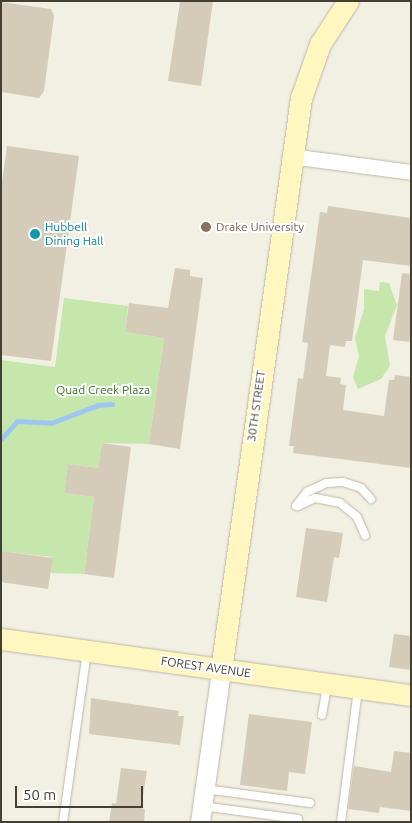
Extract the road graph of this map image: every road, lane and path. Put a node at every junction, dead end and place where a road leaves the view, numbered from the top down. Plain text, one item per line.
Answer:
1 (348, 1) edge
2 (290, 156) junction
3 (411, 172) edge
4 (371, 499) dead end
5 (365, 535) dead end
6 (1, 640) edge
7 (87, 650) junction
8 (221, 670) junction
9 (327, 684) junction
10 (359, 688) junction
11 (411, 695) edge
12 (322, 715) dead end
13 (310, 803) dead end
14 (202, 806) edge
15 (298, 819) dead end
16 (63, 822) edge
17 (341, 822) edge

1 - 2 main road, 30TH STREET
2 - 3 street
2 - 8 main road, 30TH STREET
4 - 5 lane
6 - 7 main road, FOREST AVENUE
7 - 8 main road, FOREST AVENUE
7 - 16 lane
8 - 9 main road, FOREST AVENUE
8 - 14 street, 30TH STREET
9 - 10 main road, FOREST AVENUE
9 - 12 lane
10 - 11 main road, FOREST AVENUE
10 - 17 lane
13 - 14 lane
14 - 15 lane

